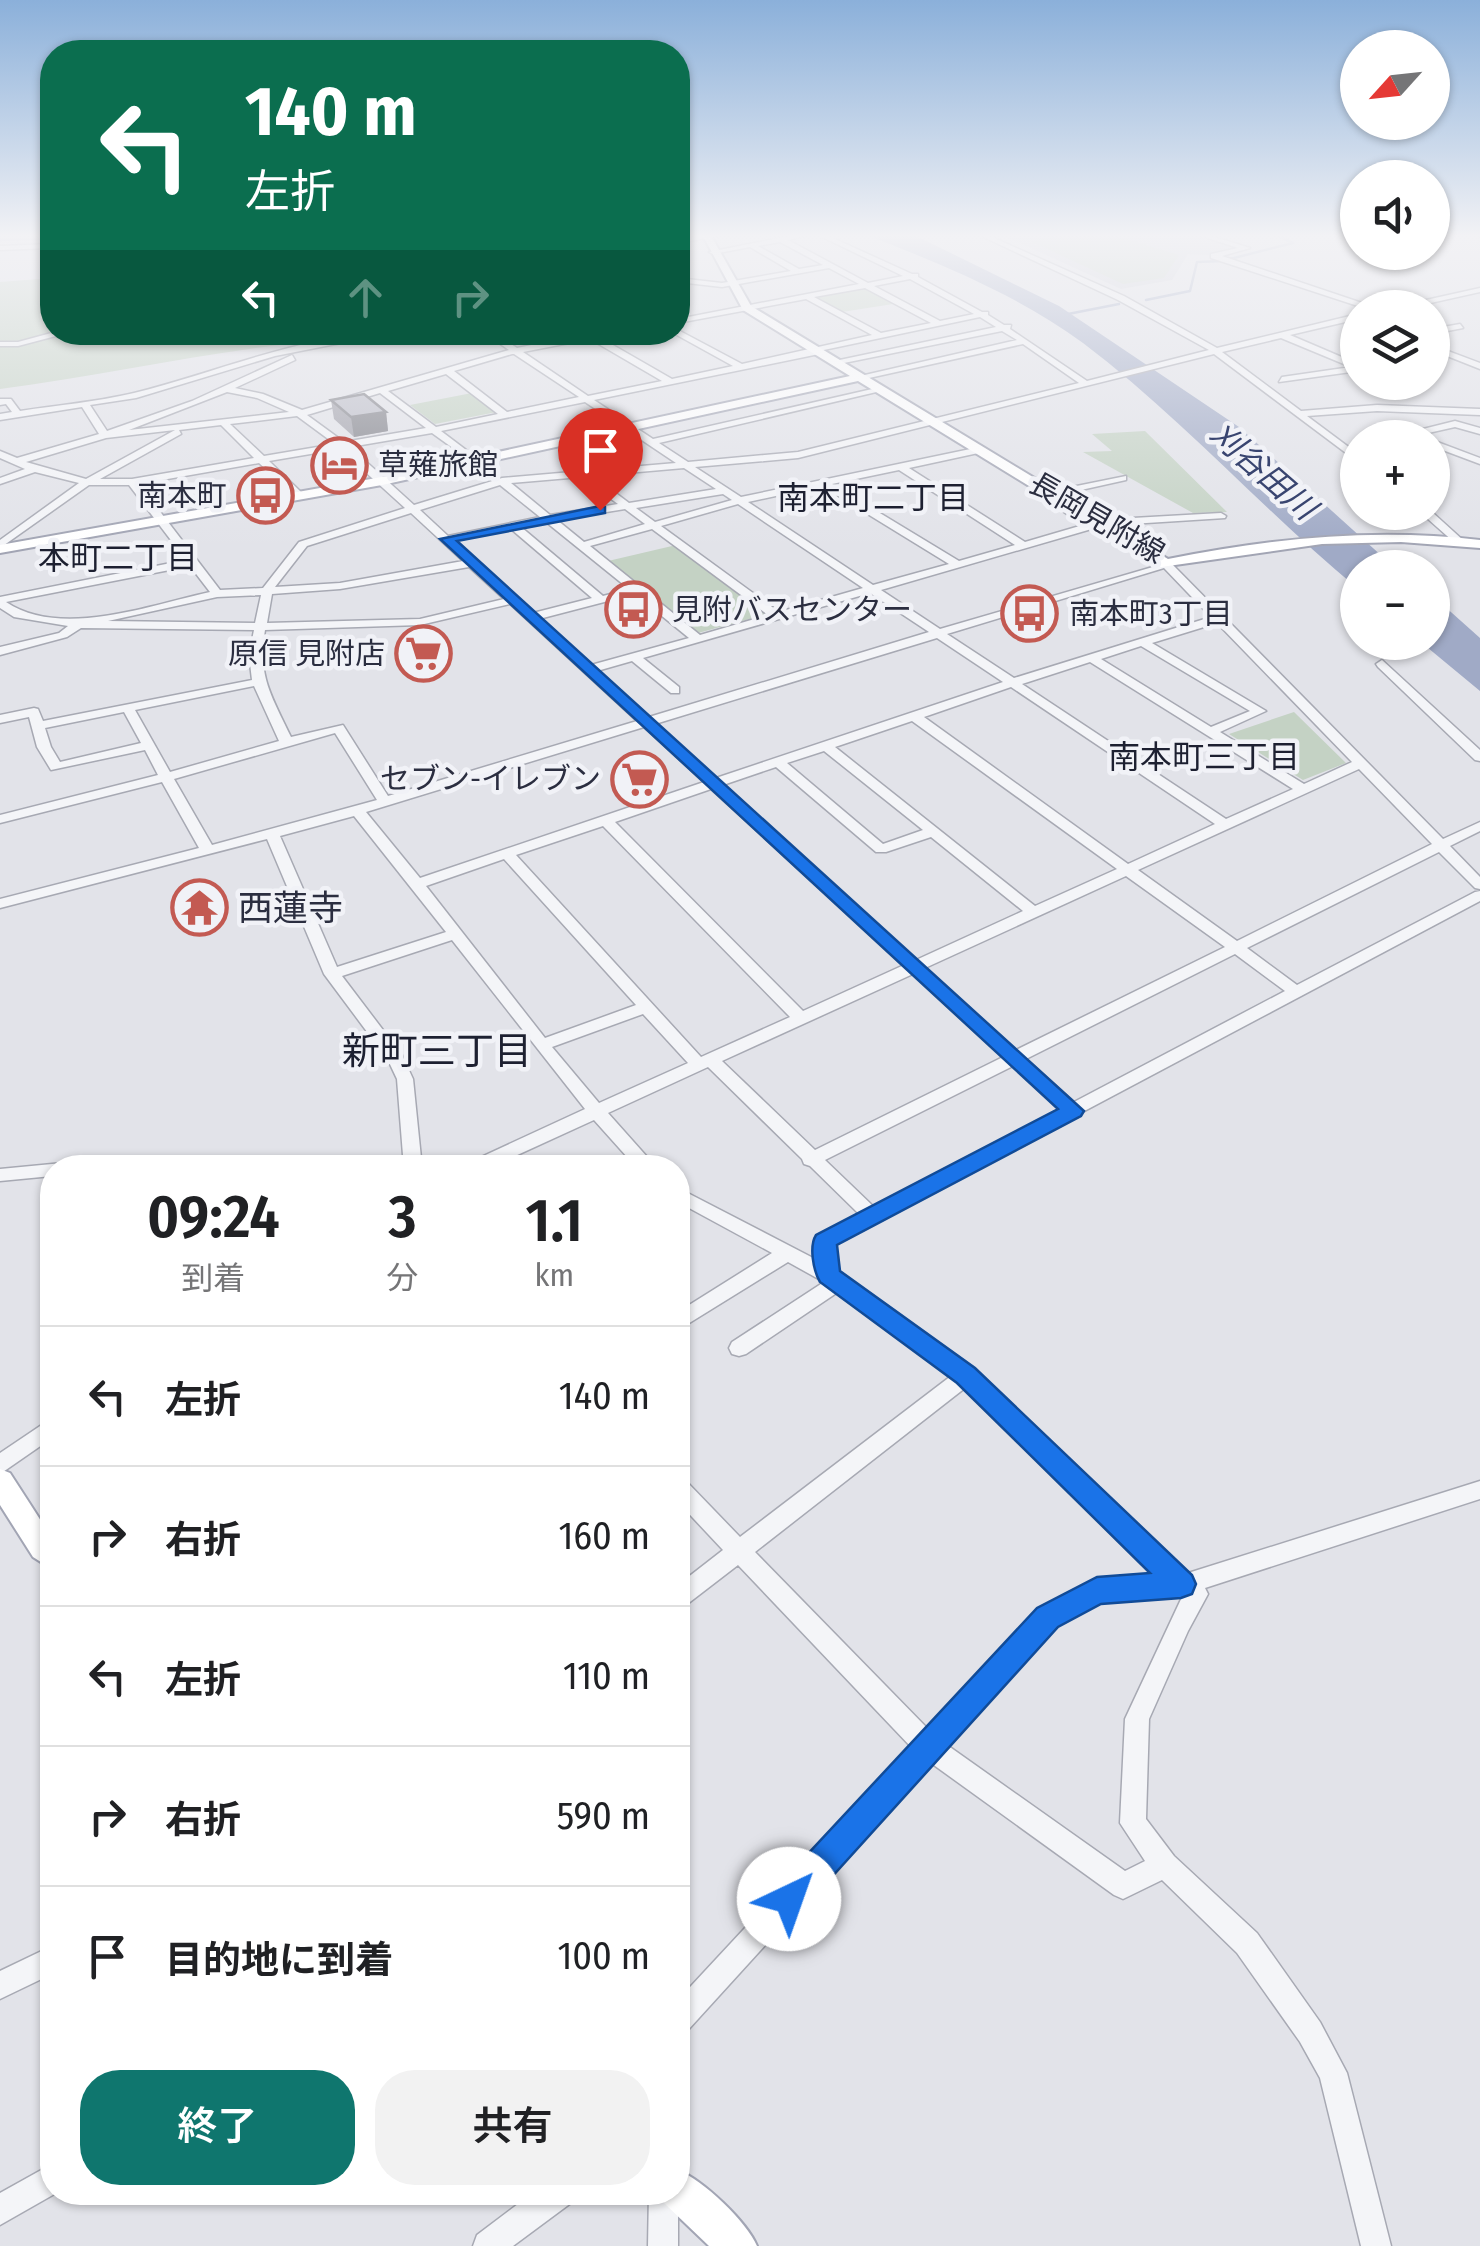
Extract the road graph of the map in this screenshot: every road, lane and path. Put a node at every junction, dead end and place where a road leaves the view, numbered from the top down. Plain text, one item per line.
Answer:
1 (39, 339) edge
2 (690, 339) edge
3 (795, 339) edge
4 (868, 339) edge
5 (918, 339) edge
6 (954, 339) edge
7 (1190, 339) edge
8 (1271, 339) edge
9 (1289, 339) edge
10 (1026, 340) joint
11 (0, 344) edge
12 (928, 344) junction
13 (322, 345) edge
14 (503, 345) edge
15 (542, 345) edge
16 (607, 345) edge
17 (311, 347) junction
18 (814, 351) junction
19 (1465, 351) dead end
20 (512, 352) junction
21 (1214, 353) junction
22 (1340, 353) edge
23 (1450, 354) joint
24 (1329, 355) junction
25 (954, 357) junction
26 (1340, 360) edge
27 (834, 362) junction
28 (1480, 366) edge
29 (742, 368) junction
30 (1340, 371) edge
31 (448, 372) junction
32 (860, 377) junction
33 (1282, 380) dead end
34 (672, 382) junction
35 (1086, 384) junction
36 (226, 389) junction
37 (880, 390) junction
38 (384, 391) junction
39 (586, 399) junction
40 (0, 402) edge
41 (85, 404) junction
42 (1480, 412) edge
43 (303, 413) junction
44 (1301, 414) junction
45 (18, 415) junction
46 (504, 415) junction
47 (0, 418) edge
48 (224, 422) junction
49 (936, 423) junction
50 (188, 426) junction
51 (1450, 426) edge
52 (628, 428) junction
53 (432, 430) junction
54 (1478, 430) edge
55 (106, 435) junction
56 (650, 442) junction
57 (1340, 444) edge
58 (342, 446) junction
59 (1450, 449) edge
60 (980, 450) junction
61 (0, 454) edge
62 (260, 459) junction
63 (475, 460) junction
64 (18, 461) junction
65 (762, 461) junction
66 (1480, 461) edge
67 (684, 465) junction
68 (901, 467) junction
69 (34, 469) junction
70 (776, 470) dead end
71 (581, 472) junction
72 (789, 478) dead end
73 (1123, 478) dead end
74 (382, 480) junction
75 (0, 481) edge
76 (502, 481) junction
77 (87, 482) junction
78 (132, 482) junction
79 (823, 483) junction
80 (802, 488) junction
81 (724, 491) junction
82 (1052, 494) junction
83 (298, 495) junction
84 (739, 501) junction
85 (627, 506) junction
86 (415, 511) junction
87 (1222, 516) dead end
88 (548, 518) junction
89 (160, 520) junction
90 (1116, 522) dead end
91 (654, 524) junction
92 (513, 526) junction
93 (1445, 530) edge
94 (447, 539) junction
95 (1457, 541) junction
96 (1480, 544) edge
97 (583, 545) junction
98 (1022, 545) junction
99 (0, 547) edge
100 (192, 562) junction
101 (473, 563) junction
102 (957, 564) junction
103 (1166, 564) junction
104 (267, 590) junction
105 (638, 590) junction
106 (870, 590) junction
107 (217, 594) junction
108 (514, 600) junction
109 (601, 600) junction
110 (0, 601) edge
111 (18, 615) junction
112 (775, 615) junction
113 (532, 617) junction
114 (1220, 618) junction
115 (0, 620) edge
116 (78, 624) junction
117 (258, 627) junction
118 (936, 633) junction
119 (698, 638) junction
120 (1142, 642) junction
121 (0, 651) edge
122 (634, 656) junction
123 (1093, 659) junction
124 (1382, 664) dead end
125 (590, 669) junction
126 (258, 682) junction
127 (1012, 684) junction
128 (674, 690) dead end
129 (127, 707) junction
130 (914, 716) junction
131 (0, 719) edge
132 (646, 721) junction
133 (38, 726) junction
134 (1212, 731) junction
135 (287, 742) junction
136 (148, 746) junction
137 (826, 746) junction
138 (1480, 757) edge
139 (778, 762) junction
140 (1359, 764) junction
141 (166, 778) junction
142 (714, 784) junction
143 (1304, 790) junction
144 (384, 802) junction
145 (357, 810) junction
146 (0, 819) edge
147 (605, 820) junction
148 (1225, 826) junction
149 (1480, 826) edge
150 (933, 832) junction
151 (272, 834) junction
152 (1441, 844) junction
153 (208, 851) junction
154 (506, 853) junction
155 (1128, 870) junction
156 (419, 882) junction
157 (1480, 885) edge
158 (1480, 896) edge
159 (0, 904) edge
160 (1034, 912) junction
161 (457, 933) junction
162 (1235, 948) junction
163 (915, 966) junction
164 (332, 974) junction
165 (1298, 992) junction
166 (646, 1007) junction
167 (801, 1018) junction
168 (543, 1045) junction
169 (1015, 1058) junction
170 (705, 1062) junction
171 (1073, 1111) junction
172 (594, 1112) junction
173 (412, 1155) edge
174 (500, 1155) edge
175 (635, 1155) edge
176 (810, 1160) junction
177 (40, 1171) edge
178 (0, 1175) edge
179 (690, 1201) edge
180 (872, 1216) junction
181 (786, 1253) junction
182 (833, 1278) junction
183 (690, 1314) edge
184 (739, 1348) dead end
185 (966, 1376) junction
186 (40, 1436) edge
187 (0, 1466) edge
188 (0, 1481) edge
189 (1480, 1490) edge
190 (690, 1501) edge
191 (40, 1532) edge
192 (736, 1550) junction
193 (690, 1588) edge
194 (1189, 1589) junction
195 (926, 1746) junction
196 (1165, 1865) junction
197 (40, 1966) edge
198 (0, 1985) edge
199 (690, 2007) edge
200 (40, 2185) edge
201 (690, 2202) edge
202 (543, 2205) edge
203 (664, 2205) edge
204 (0, 2210) edge
205 (488, 2246) edge
206 (663, 2246) edge
207 (736, 2246) edge
208 (1376, 2246) edge

1 - 11 street
2 - 29 street
3 - 18 main road, 長岡見附線
4 - 18 street
5 - 12 street
6 - 12 street
7 - 21 street
8 - 21 street
9 - 24 street
10 - 25 street
10 - 35 street
12 - 25 street
12 - 27 street
13 - 17 street
14 - 20 street
15 - 20 street
16 - 34 street
17 - 36 street
17 - 41 street
18 - 27 main road, 長岡見附線
18 - 29 street
19 - 23 street
20 - 31 street
20 - 39 street
21 - 35 street
21 - 44 street
22 - 24 street
23 - 28 street
24 - 26 street
25 - 32 street
27 - 32 main road, 長岡見附線
29 - 34 street
30 - 33 street
31 - 38 street
31 - 46 street
32 - 37 main road, 長岡見附線
32 - 52 main road
34 - 39 street
35 - 49 street
36 - 43 street
36 - 55 street
37 - 49 main road, 長岡見附線
37 - 56 street
38 - 43 street
38 - 53 street
39 - 46 street
39 - 52 street
40 - 45 street
41 - 45 street
41 - 55 street
42 - 44 street
43 - 48 street
43 - 58 street
44 - 57 street
45 - 47 street
46 - 53 street
48 - 50 street
48 - 62 street
49 - 60 main road, 長岡見附線
49 - 65 street
50 - 55 street
50 - 77 street
51 - 54 street
52 - 56 street
52 - 63 main road
53 - 58 street
53 - 63 street
55 - 64 street
56 - 67 street
58 - 62 street
58 - 74 street
59 - 66 street
60 - 68 street
60 - 82 main road, 長岡見附線
61 - 64 street
62 - 78 street
62 - 83 street
63 - 74 main road
64 - 69 street
65 - 67 street
65 - 70 street
67 - 71 street
67 - 81 street
68 - 79 street
68 - 98 street
69 - 75 street
69 - 77 street
71 - 76 street
71 - 85 street
72 - 80 street
73 - 82 street
74 - 83 main road
74 - 86 street
76 - 86 street
76 - 88 street
77 - 78 street
77 - 99 street
78 - 89 street
79 - 80 street
79 - 102 street
80 - 84 street
81 - 84 street
81 - 85 street
82 - 98 street
82 - 103 main road, 長岡見附線
83 - 89 main road
84 - 91 street
84 - 106 street
85 - 88 street
85 - 91 street
86 - 94 street
86 - 104 street
87 - 90 street
88 - 92 street
88 - 97 street
89 - 99 main road
89 - 100 street
91 - 97 street
91 - 112 street
92 - 94 street
92 - 109 street
93 - 95 street
94 - 101 street
95 - 96 main road, 長岡見附線
95 - 103 main road, 長岡見附線
97 - 105 street
98 - 102 street
100 - 107 street
100 - 110 street
101 - 104 street
101 - 108 street
102 - 106 street
103 - 114 street
103 - 118 street
104 - 107 street
104 - 117 street
105 - 109 street
105 - 119 street
106 - 112 street
106 - 118 street
107 - 116 street
108 - 113 street
108 - 117 street
109 - 113 street
110 - 111 street
111 - 115 street
111 - 116 street
112 - 119 street
113 - 125 street
114 - 120 street
114 - 140 street
116 - 117 street
116 - 121 street
117 - 126 street
118 - 127 street
118 - 132 street
119 - 122 street
120 - 123 street
120 - 134 street
122 - 125 street
122 - 128 street
123 - 127 street
123 - 134 street
124 - 138 street
125 - 132 street
126 - 129 street
126 - 135 street
127 - 130 street
127 - 148 street
129 - 133 street
129 - 136 street
130 - 137 street
130 - 155 street
131 - 133 street
132 - 142 street
132 - 144 street
133 - 136 street
134 - 143 street
135 - 141 street
135 - 144 street
136 - 141 street
137 - 139 street
137 - 150 street
139 - 142 street
139 - 150 street
140 - 143 street
140 - 152 street
141 - 146 street
141 - 153 street
142 - 147 street
142 - 163 street
143 - 148 street
144 - 145 street
145 - 151 street
145 - 156 street
147 - 154 street
147 - 167 street
148 - 155 street
149 - 152 street
150 - 160 street
151 - 153 street
151 - 164 street
152 - 157 street
152 - 162 street
153 - 159 street
154 - 156 street
154 - 166 street
155 - 160 street
155 - 162 street
156 - 161 street
158 - 165 street
160 - 163 street
161 - 164 street
161 - 168 street
162 - 165 street
162 - 169 street
163 - 167 street
163 - 169 street
164 - 173 street
165 - 171 street
166 - 168 street
166 - 170 street
167 - 170 street
168 - 172 street
169 - 171 street
169 - 176 street
170 - 172 street
170 - 176 street
171 - 180 street
172 - 174 street
172 - 175 street
176 - 180 street
177 - 178 street
179 - 181 street
180 - 182 street
181 - 182 street
181 - 183 street
182 - 184 street
182 - 185 street
185 - 192 street
185 - 194 street
186 - 187 street
188 - 191 main road
189 - 194 street
190 - 192 street
192 - 193 street
192 - 195 street
194 - 195 street
194 - 196 street
195 - 196 street
195 - 199 street
196 - 208 street
197 - 198 street
200 - 204 street
201 - 207 main road
202 - 205 street
203 - 206 street

